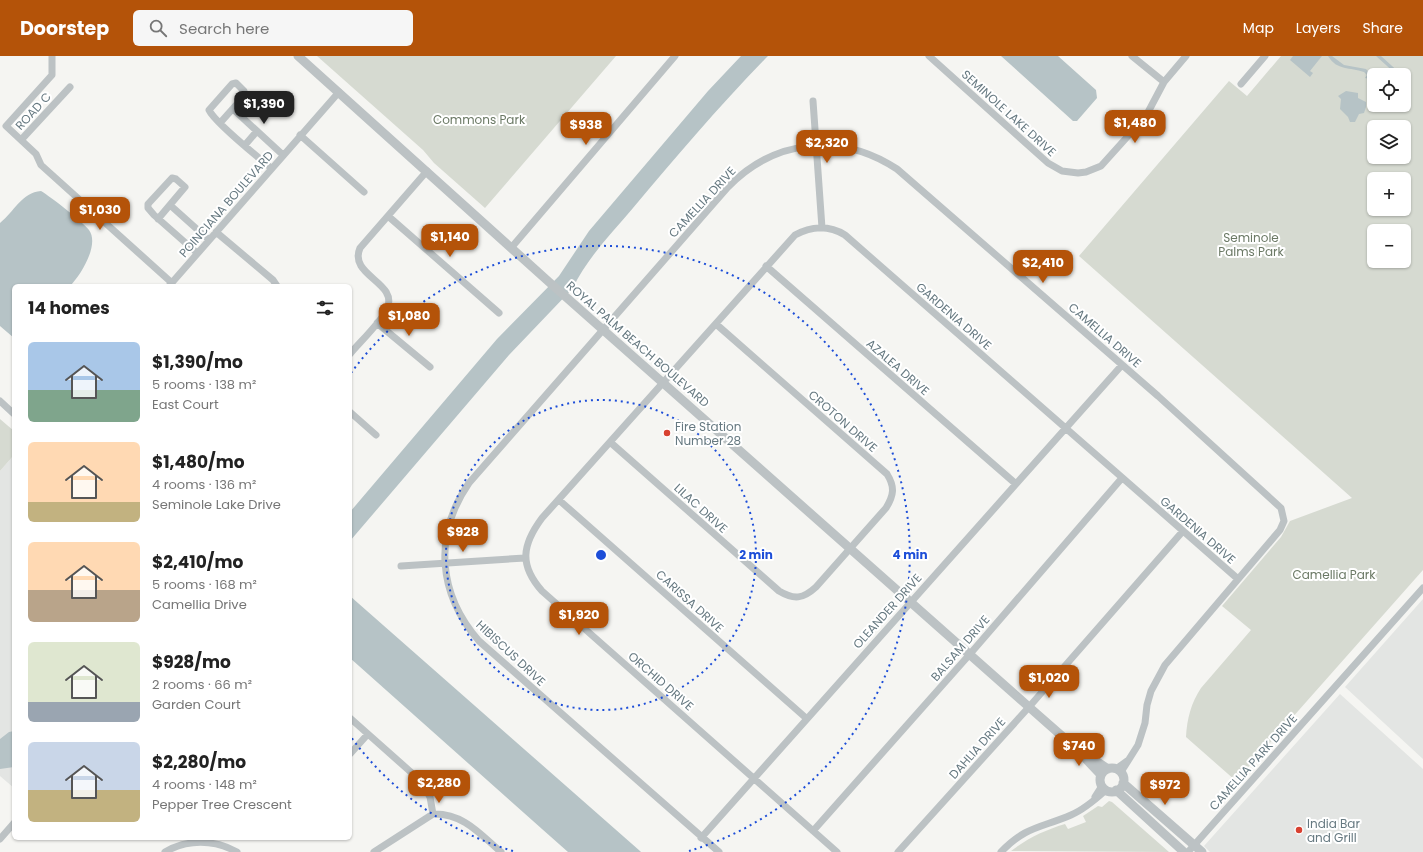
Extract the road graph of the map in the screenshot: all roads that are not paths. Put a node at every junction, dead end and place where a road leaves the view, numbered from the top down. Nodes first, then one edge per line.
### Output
1 (52, 56) edge
2 (298, 56) edge
3 (675, 56) edge
4 (929, 56) edge
5 (1132, 56) edge
6 (1186, 56) edge
7 (1265, 56) edge
8 (1164, 82) junction
9 (1240, 84) dead end
10 (70, 88) dead end
11 (339, 92) junction
12 (812, 101) dead end
13 (233, 109) junction
14 (220, 123) junction
15 (257, 131) junction
16 (300, 135) junction
17 (21, 140) junction
18 (245, 145) junction
19 (816, 145) junction
20 (283, 155) junction
21 (271, 168) junction
22 (427, 171) junction
23 (364, 192) dead end
24 (170, 205) junction
25 (388, 216) junction
26 (158, 219) junction
27 (822, 228) junction
28 (216, 232) junction
29 (209, 240) junction
30 (511, 248) junction
31 (197, 253) junction
32 (766, 266) junction
33 (170, 284) edge
34 (276, 284) edge
35 (499, 313) dead end
36 (377, 323) junction
37 (716, 324) junction
38 (604, 330) junction
39 (352, 352) edge
40 (1122, 365) junction
41 (430, 367) dead end
42 (664, 383) junction
43 (0, 401) edge
44 (12, 412) edge
45 (352, 414) edge
46 (1066, 428) junction
47 (376, 435) dead end
48 (610, 442) junction
49 (1122, 478) junction
50 (1016, 484) junction
51 (559, 500) junction
52 (1183, 531) junction
53 (850, 548) junction
54 (525, 558) junction
55 (445, 564) junction
56 (401, 566) dead end
57 (1238, 579) junction
58 (1423, 588) edge
59 (910, 601) junction
60 (970, 654) junction
61 (1029, 707) junction
62 (806, 718) junction
63 (352, 720) edge
64 (366, 734) junction
65 (352, 752) edge
66 (1111, 771) junction
67 (754, 778) junction
68 (1123, 783) junction
69 (1104, 788) junction
70 (1116, 790) junction
71 (433, 814) junction
72 (12, 825) edge
73 (813, 831) junction
74 (701, 838) junction
75 (0, 839) edge
76 (192, 840) edge
77 (1191, 849) edge
78 (165, 852) edge
79 (237, 852) edge
80 (374, 852) edge
81 (501, 852) edge
82 (719, 852) edge
83 (837, 852) edge
84 (898, 852) edge
85 (1001, 852) edge
86 (1184, 852) edge
87 (1202, 852) edge

1 - 17 street, ROAD C
2 - 11 street, ROYAL PALM BEACH BOULEVARD
3 - 30 street
4 - 8 street, SEMINOLE LAKE DRIVE
5 - 8 street
6 - 8 street, SEMINOLE LAKE DRIVE
7 - 9 street
10 - 17 street, ROAD C
11 - 16 street, POINCIANA BOULEVARD
11 - 22 street, ROYAL PALM BEACH BOULEVARD
12 - 19 street
13 - 14 street
13 - 14 street
13 - 15 street
14 - 18 street
15 - 18 street
15 - 20 street
16 - 20 street, POINCIANA BOULEVARD
16 - 23 street
17 - 33 street
18 - 21 street
19 - 27 street
19 - 38 street, CAMELLIA DRIVE
19 - 40 street, CAMELLIA DRIVE
20 - 21 street, POINCIANA BOULEVARD
21 - 28 street, POINCIANA BOULEVARD
22 - 25 street
22 - 30 street, ROYAL PALM BEACH BOULEVARD
24 - 26 street
24 - 26 street
24 - 29 street
25 - 35 street
25 - 36 street
26 - 31 street
27 - 32 street, GARDENIA DRIVE
27 - 46 street, GARDENIA DRIVE
28 - 29 street, POINCIANA BOULEVARD
28 - 34 street
29 - 31 street, POINCIANA BOULEVARD
30 - 38 street, ROYAL PALM BEACH BOULEVARD
31 - 33 street, POINCIANA BOULEVARD
32 - 37 street, GARDENIA DRIVE
32 - 50 street, AZALEA DRIVE
36 - 39 street
36 - 41 street
37 - 42 street, GARDENIA DRIVE
37 - 53 street, CROTON DRIVE
38 - 42 street, ROYAL PALM BEACH BOULEVARD
38 - 55 street, HIBISCUS DRIVE
40 - 46 street, OLEANDER DRIVE
40 - 57 street, CAMELLIA DRIVE
42 - 48 street, ORCHID DRIVE
42 - 53 street, ROYAL PALM BEACH BOULEVARD
43 - 44 street
45 - 47 street
46 - 49 street, GARDENIA DRIVE
46 - 50 street, OLEANDER DRIVE
48 - 51 street, ORCHID DRIVE
48 - 53 street, LILAC DRIVE
49 - 52 street, GARDENIA DRIVE
49 - 60 street, BALSAM DRIVE
50 - 59 street, OLEANDER DRIVE
51 - 54 street, ORCHID DRIVE
51 - 62 street, CARISSA DRIVE
52 - 57 street, GARDENIA DRIVE
52 - 61 street, DAHLIA DRIVE
53 - 59 street, ROYAL PALM BEACH BOULEVARD
54 - 55 street
54 - 67 street, ORCHID DRIVE
55 - 56 street
55 - 74 street, HIBISCUS DRIVE
57 - 66 street, CAMELLIA DRIVE
58 - 77 street, CAMELLIA PARK DRIVE
59 - 60 street, ROYAL PALM BEACH BOULEVARD
59 - 62 street, OLEANDER DRIVE
60 - 61 street, ROYAL PALM BEACH BOULEVARD
60 - 73 street, BALSAM DRIVE
61 - 66 street, ROYAL PALM BEACH BOULEVARD
61 - 84 street, DAHLIA DRIVE
62 - 67 street, OLEANDER DRIVE
63 - 64 street
64 - 65 street
64 - 71 street
66 - 68 street
66 - 69 street
67 - 73 street, ORCHID DRIVE
67 - 74 street, OLEANDER DRIVE
68 - 70 street
68 - 77 street
69 - 70 street
69 - 85 street
70 - 86 street
71 - 80 street
71 - 81 street
72 - 75 street
73 - 83 street, ORCHID DRIVE
74 - 82 street, HIBISCUS DRIVE
76 - 78 street
76 - 79 street
77 - 87 street

